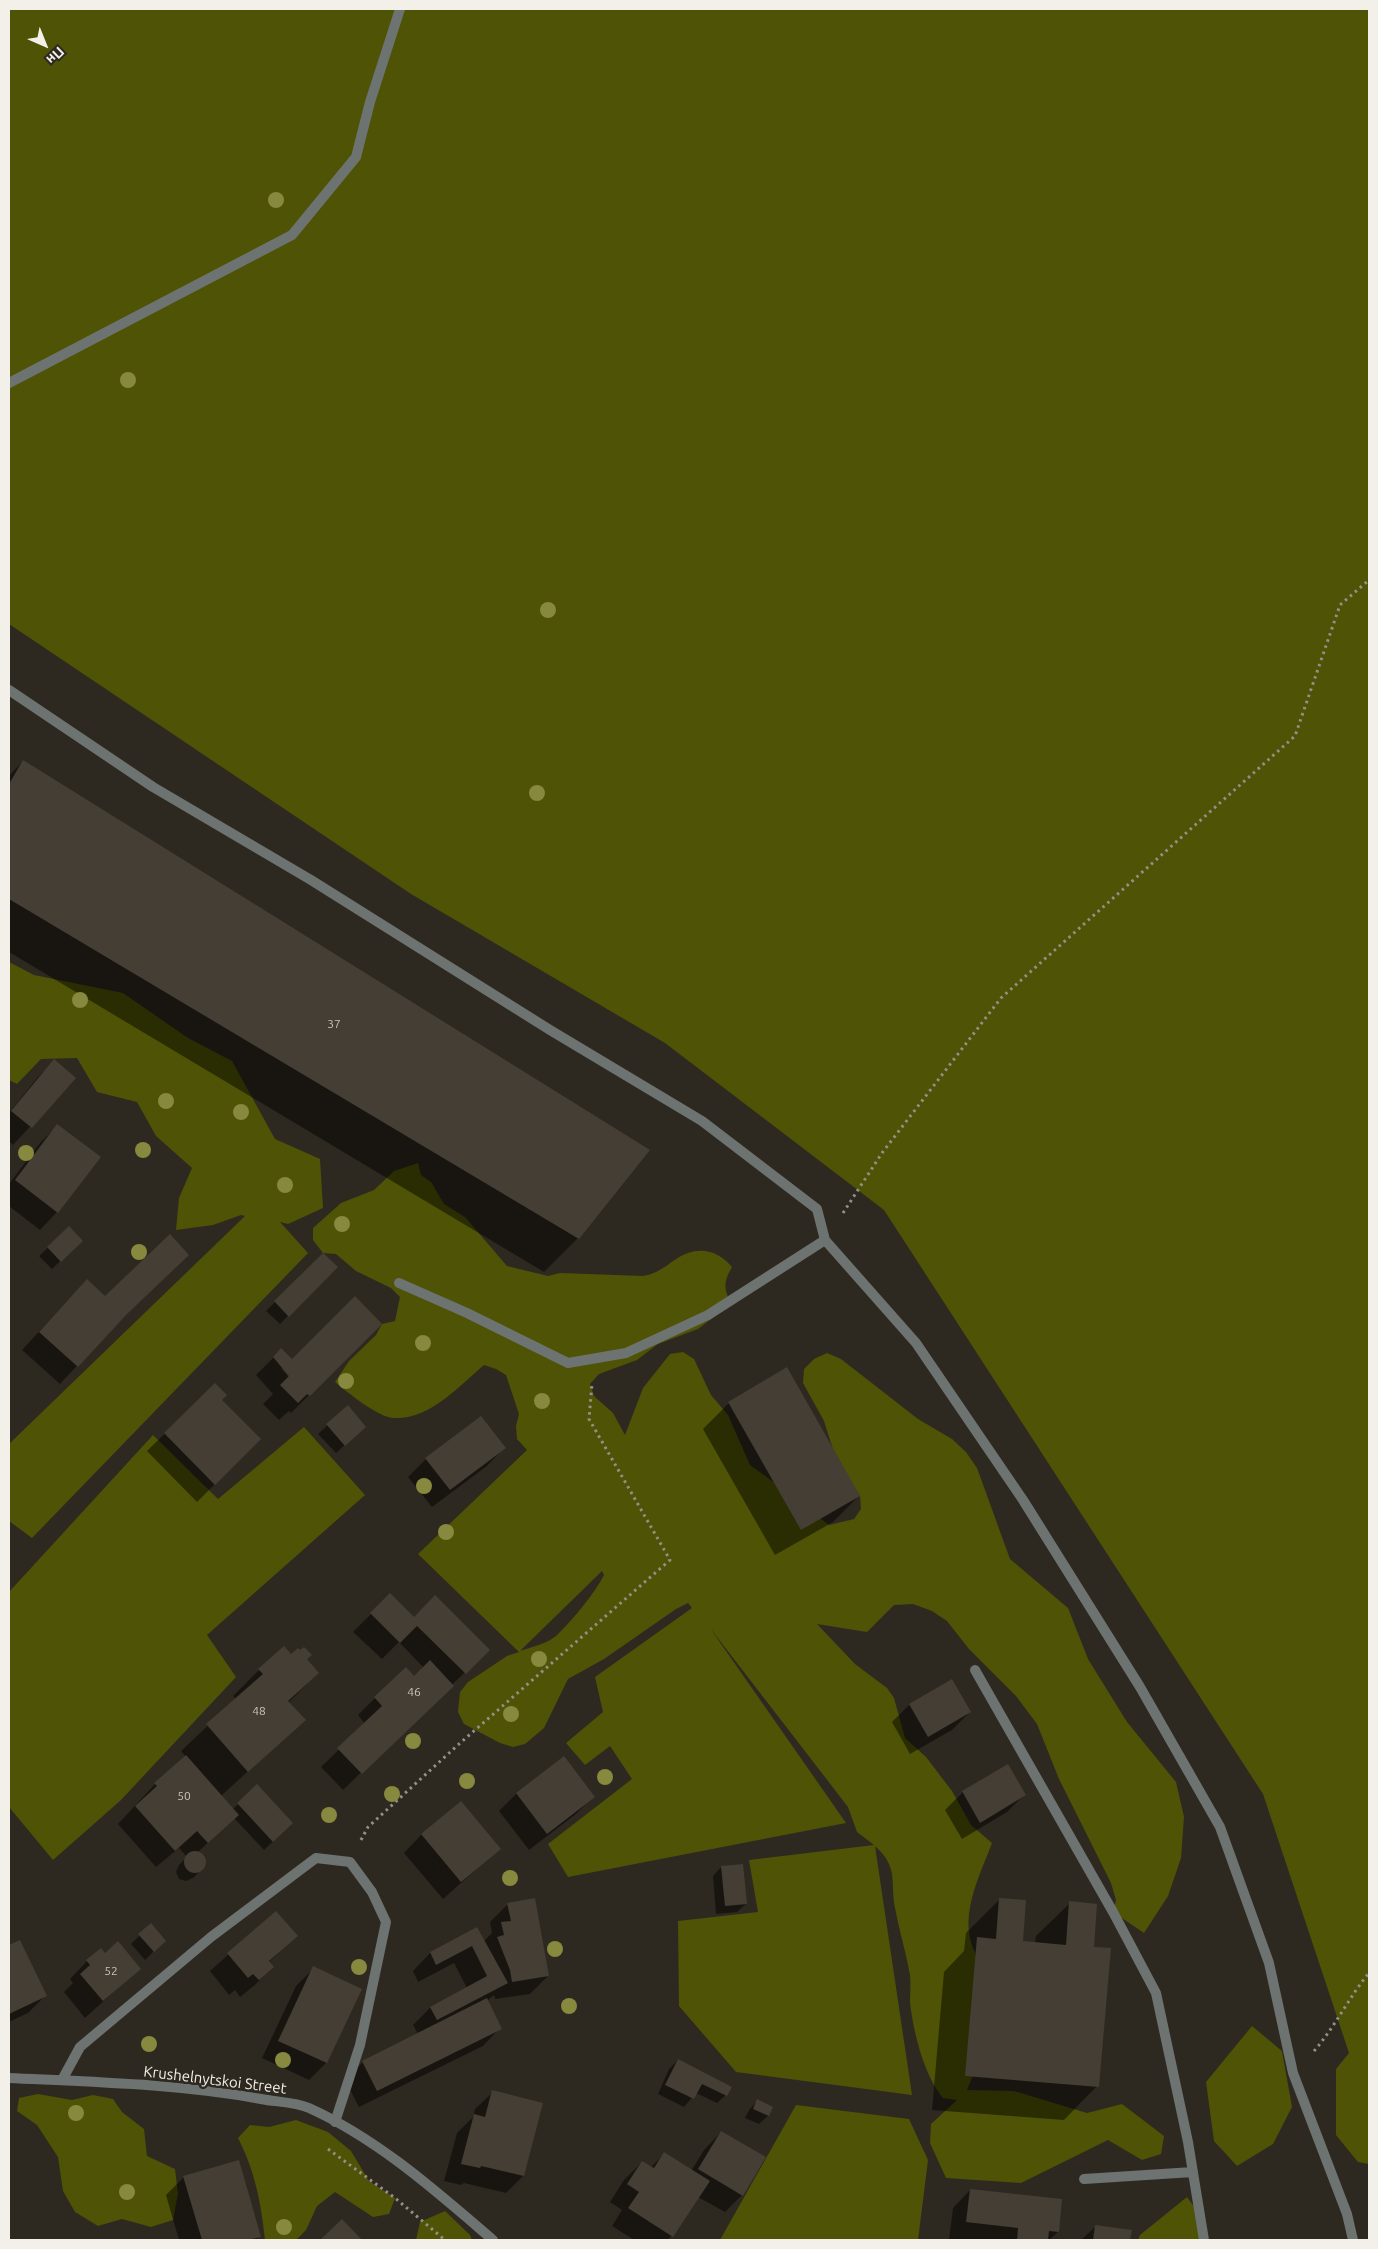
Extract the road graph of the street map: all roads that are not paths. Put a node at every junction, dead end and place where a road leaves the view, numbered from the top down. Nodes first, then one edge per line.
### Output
1 (400, 9) edge
2 (9, 383) edge
3 (9, 690) edge
4 (825, 1240) junction
5 (399, 1283) dead end
6 (975, 1670) dead end
7 (9, 2078) edge
8 (62, 2080) junction
9 (335, 2122) junction
10 (1193, 2172) junction
11 (1084, 2179) dead end
12 (493, 2240) edge
13 (1204, 2240) edge
14 (1353, 2240) edge

1 - 2 street
3 - 4 street
4 - 5 street
4 - 14 street
6 - 10 street
7 - 8 street, Krushelnytskoi Street
8 - 9 street, Krushelnytskoi Street
8 - 9 street
9 - 12 street, Krushelnytskoi Street
10 - 11 street
10 - 13 street

